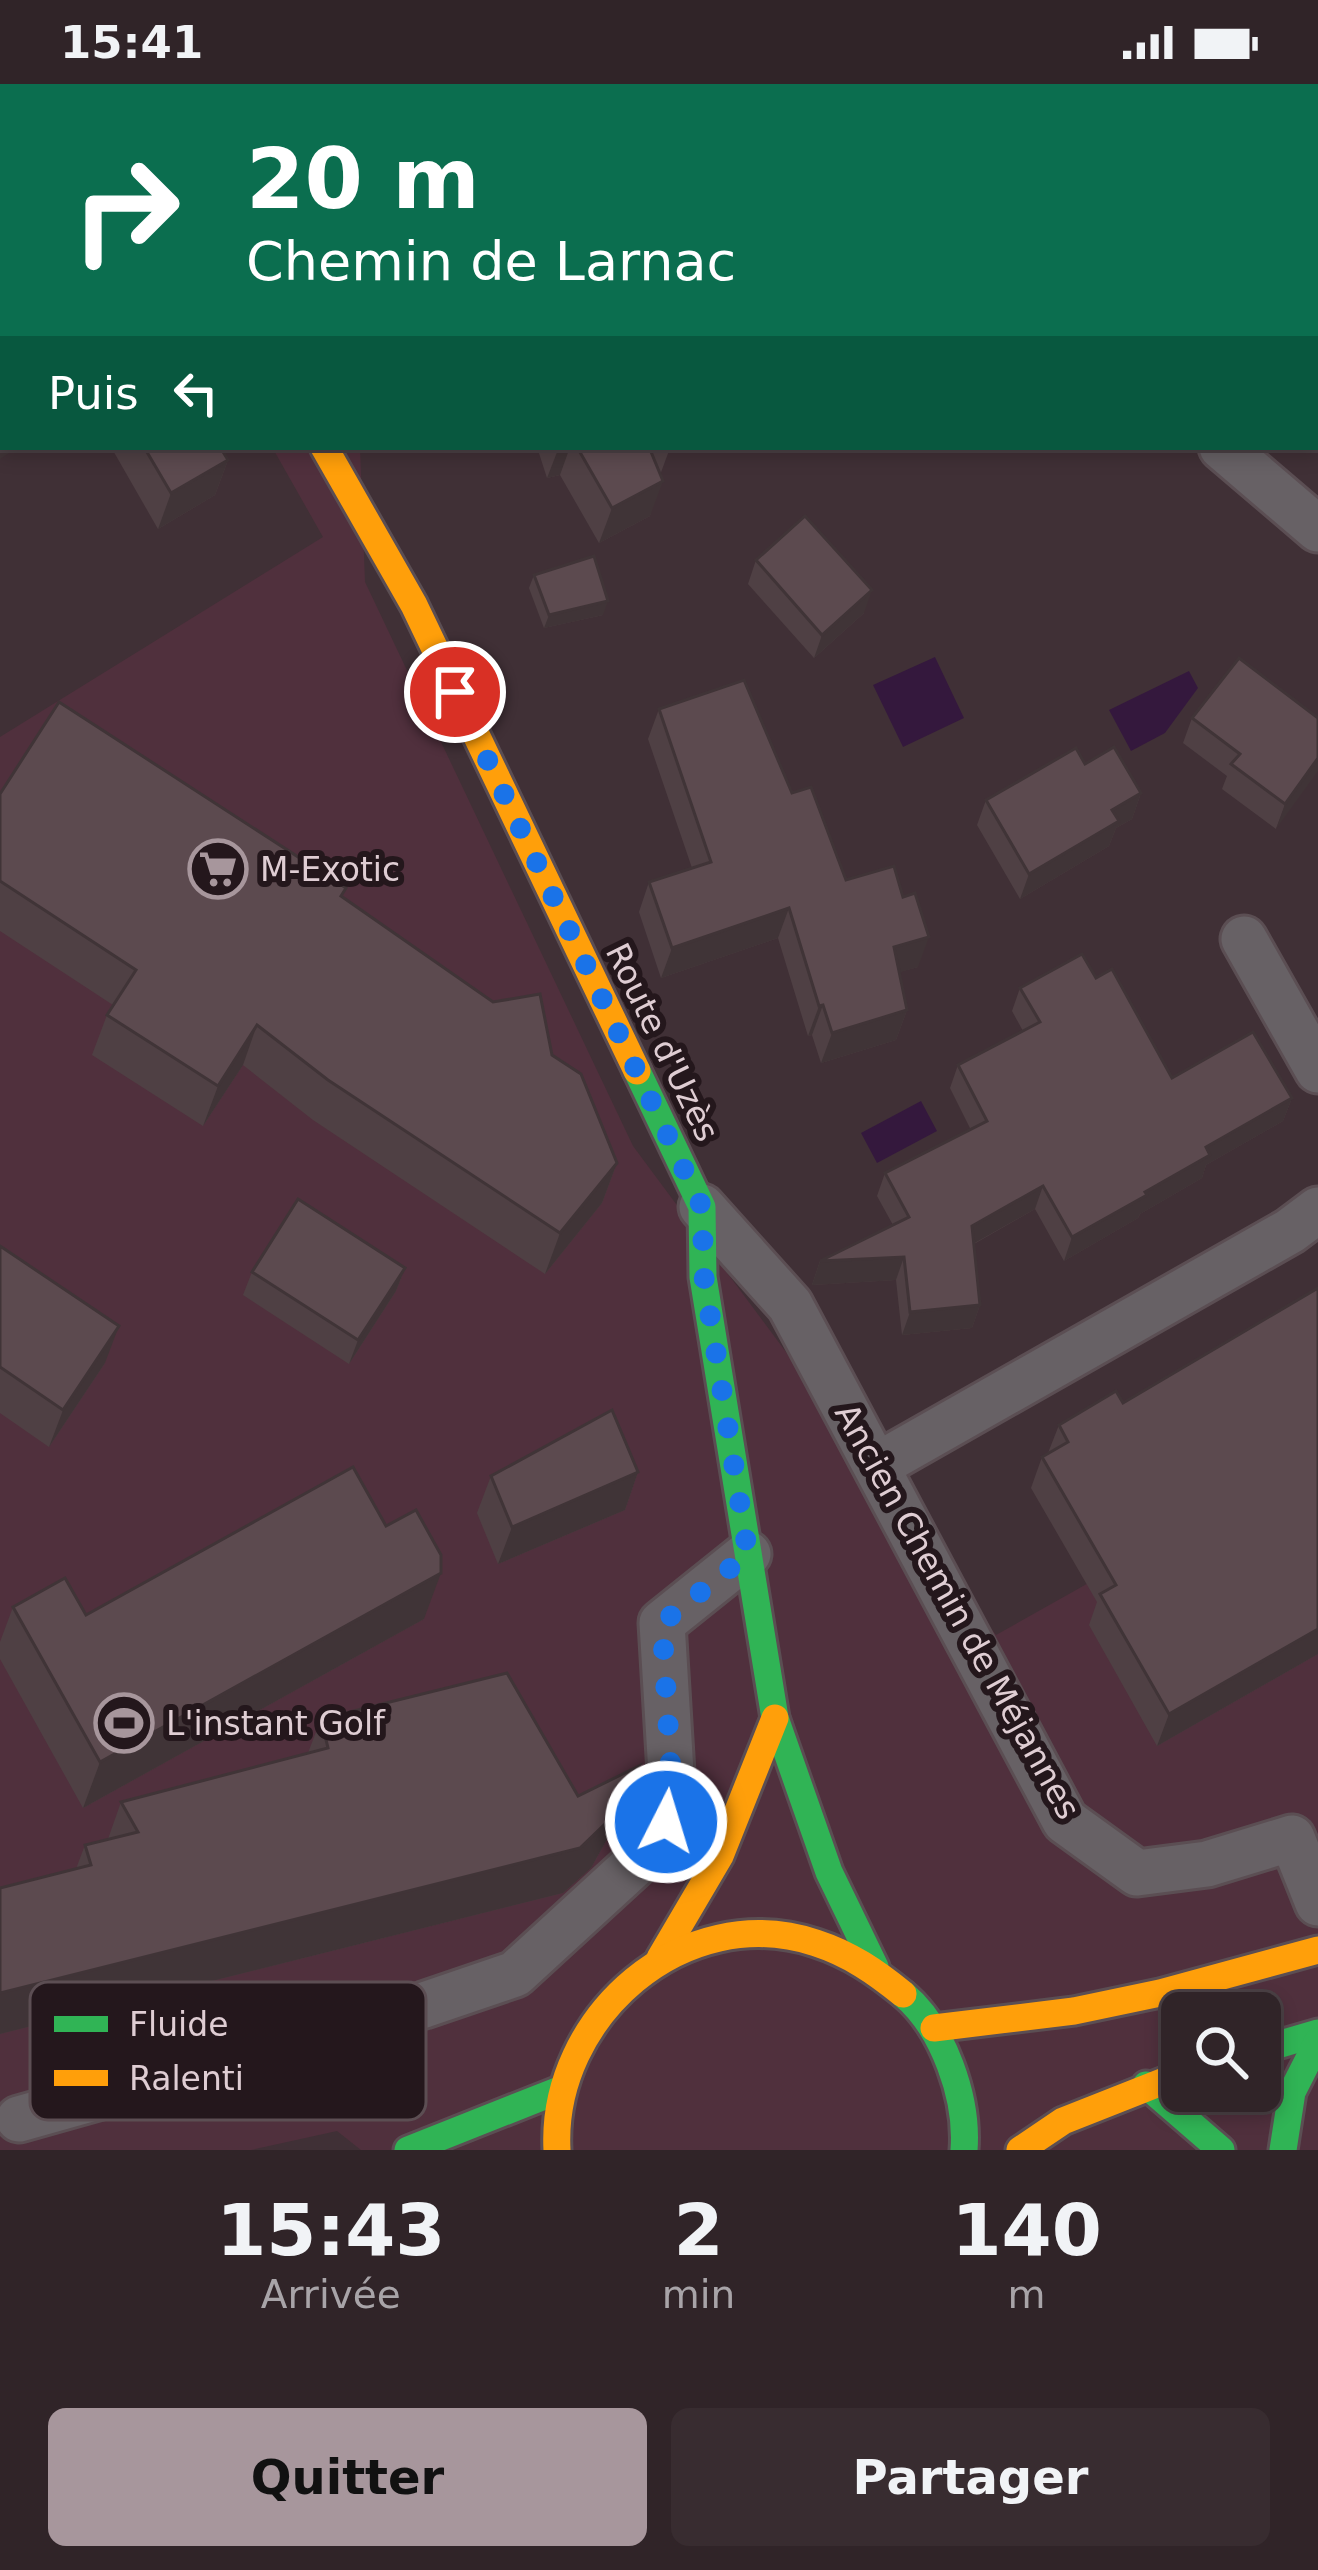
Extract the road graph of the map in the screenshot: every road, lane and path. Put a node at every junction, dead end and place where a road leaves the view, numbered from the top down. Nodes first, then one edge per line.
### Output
1 (326, 450) edge
2 (1226, 450) edge
3 (1318, 529) edge
4 (1244, 939) dead end
5 (1318, 1070) edge
6 (702, 1207) junction
7 (1318, 1210) edge
8 (878, 1466) junction
9 (748, 1554) junction
10 (775, 1718) junction
11 (1305, 1833) edge
12 (1318, 1903) edge
13 (1318, 1950) edge
14 (660, 1958) junction
15 (875, 1967) junction
16 (426, 2004) edge
17 (934, 2028) junction
18 (1318, 2037) edge
19 (1281, 2045) edge
20 (1161, 2080) edge
21 (1146, 2085) junction
22 (562, 2089) junction
23 (51, 2120) edge
24 (15, 2131) edge
25 (409, 2150) edge
26 (557, 2150) edge
27 (964, 2150) edge
28 (1020, 2150) edge
29 (1221, 2150) edge
30 (1283, 2150) edge

1 - 6 main road, Route d'Uzès
2 - 3 street
4 - 5 street
6 - 8 street, Ancien Chemin de Méjannes
6 - 9 main road, Route d'Uzès
7 - 8 street
8 - 11 street, Ancien Chemin de Méjannes
9 - 10 main road, Route d'Uzès
9 - 16 street
10 - 14 main road
10 - 15 main road, Route d'Uzès
11 - 12 street, Ancien Chemin de Méjannes
13 - 17 main road
14 - 15 main road
14 - 22 main road
15 - 17 main road
17 - 27 main road
18 - 19 main road
18 - 30 main road
20 - 21 main road
21 - 28 main road
21 - 29 main road
22 - 25 main road
22 - 26 main road
23 - 24 street

